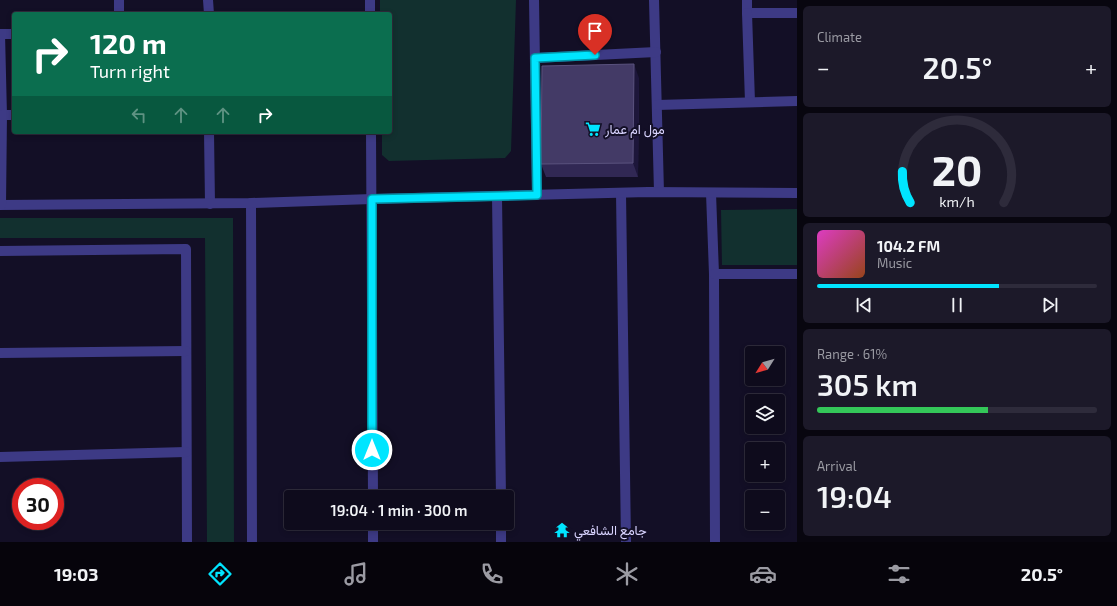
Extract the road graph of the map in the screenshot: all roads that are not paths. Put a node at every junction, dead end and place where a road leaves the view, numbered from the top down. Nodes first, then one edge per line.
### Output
1 (119, 0) edge
2 (208, 0) edge
3 (370, 0) edge
4 (534, 0) edge
5 (654, 0) edge
6 (747, 0) edge
7 (119, 12) edge
8 (209, 12) edge
9 (370, 12) edge
10 (747, 13) junction
11 (797, 13) edge
12 (0, 34) edge
13 (12, 34) edge
14 (656, 52) junction
15 (535, 58) junction
16 (797, 100) edge
17 (750, 102) junction
18 (657, 105) junction
19 (2, 115) junction
20 (12, 115) edge
21 (209, 134) edge
22 (371, 134) edge
23 (659, 192) junction
24 (621, 193) junction
25 (711, 193) junction
26 (797, 193) edge
27 (537, 195) junction
28 (497, 196) junction
29 (372, 199) junction
30 (210, 204) junction
31 (251, 204) junction
32 (0, 205) edge
33 (0, 251) edge
34 (714, 274) junction
35 (797, 274) edge
36 (186, 351) junction
37 (0, 353) edge
38 (186, 452) junction
39 (0, 457) edge
40 (373, 490) edge
41 (501, 490) edge
42 (373, 530) edge
43 (501, 530) edge
44 (187, 542) edge
45 (252, 542) edge
46 (373, 542) edge
47 (501, 542) edge
48 (626, 542) edge
49 (715, 542) edge

1 - 7 street
2 - 8 street
3 - 9 street
4 - 15 street
5 - 14 street
6 - 10 street
10 - 11 street
10 - 17 street
12 - 13 street
12 - 19 street
14 - 15 street
14 - 18 street
15 - 27 street
16 - 17 street
17 - 18 street
18 - 23 street
19 - 20 street
19 - 32 street
21 - 30 street
22 - 29 street
23 - 24 street
23 - 25 street
24 - 27 street
24 - 48 street
25 - 26 street
25 - 34 street
27 - 28 street
28 - 29 street
28 - 41 street
29 - 31 street
29 - 40 street
30 - 31 street
30 - 32 street
31 - 45 street
33 - 36 street
34 - 35 street
34 - 49 street
36 - 37 street
36 - 38 street
38 - 39 street
38 - 44 street
42 - 46 street
43 - 47 street

